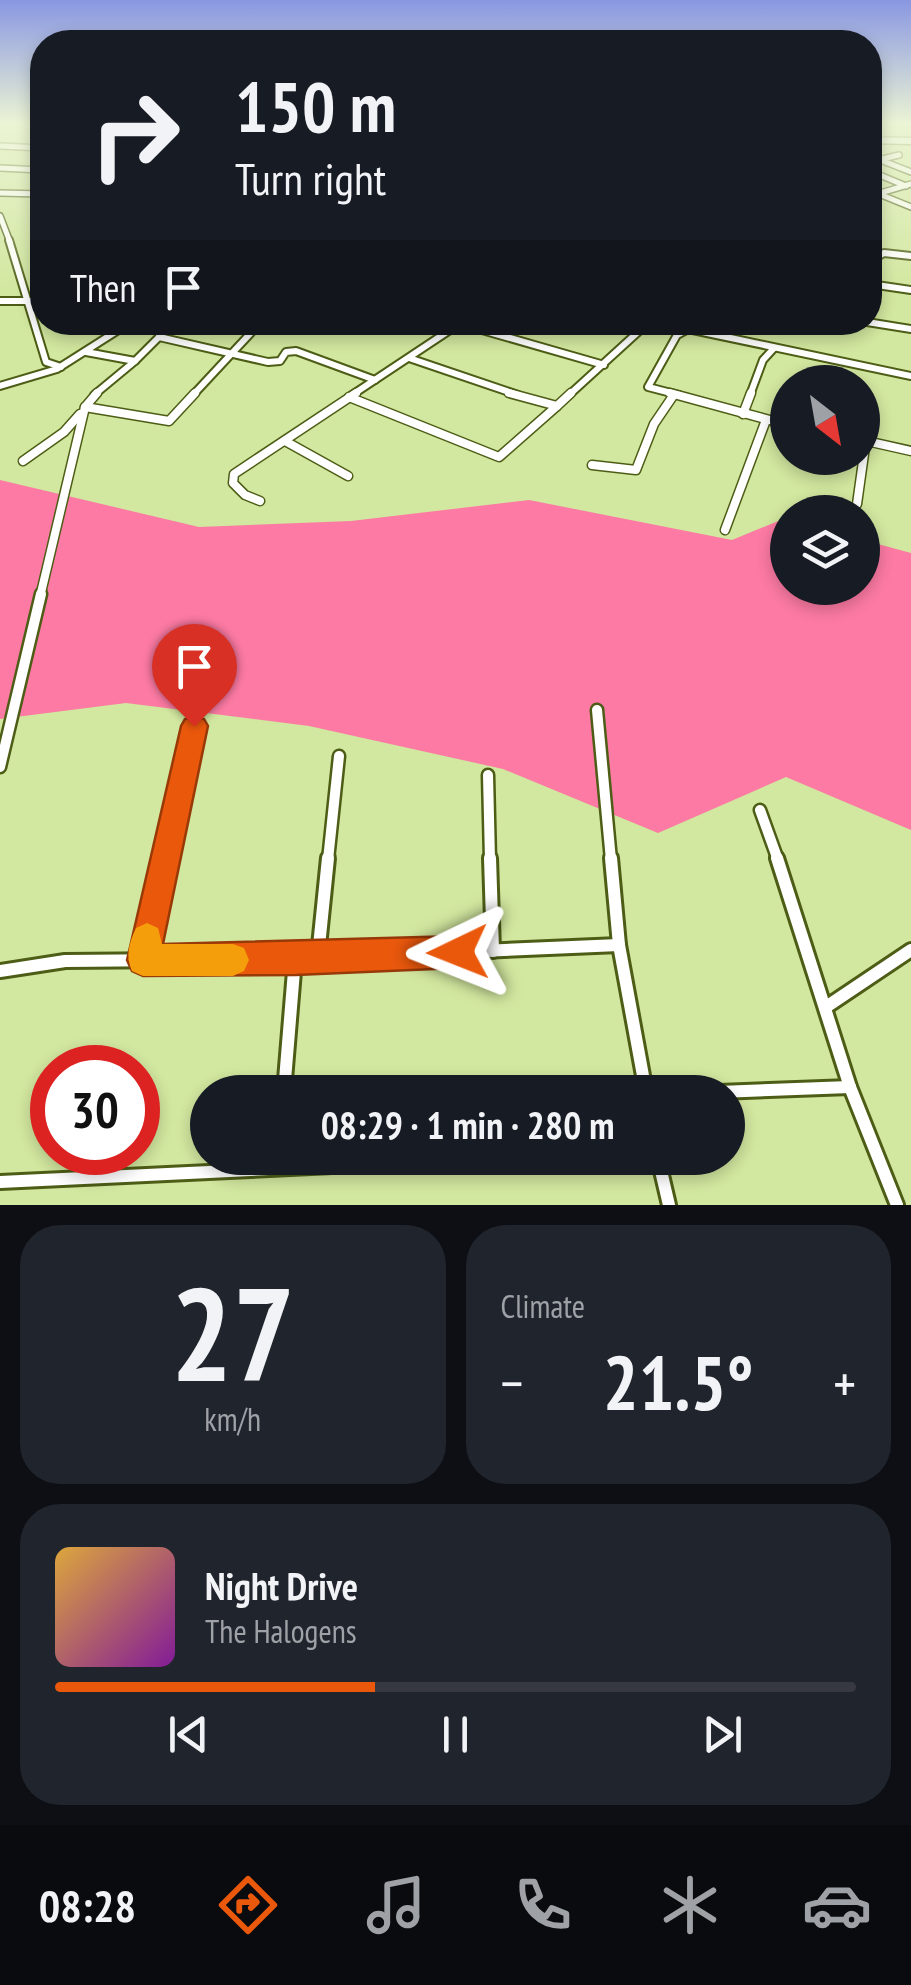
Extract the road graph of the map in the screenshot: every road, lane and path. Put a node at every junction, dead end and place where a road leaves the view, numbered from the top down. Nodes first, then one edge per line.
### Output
1 (908, 185) edge
2 (882, 192) edge
3 (0, 193) edge
4 (28, 194) edge
5 (882, 198) edge
6 (911, 206) edge
7 (0, 212) edge
8 (882, 255) edge
9 (911, 256) edge
10 (882, 286) edge
11 (911, 290) edge
12 (27, 300) junction
13 (30, 300) edge
14 (0, 301) edge
15 (30, 310) edge
16 (882, 324) edge
17 (911, 329) edge
18 (38, 335) edge
19 (112, 335) edge
20 (249, 335) edge
21 (444, 335) edge
22 (502, 335) edge
23 (636, 335) edge
24 (679, 335) edge
25 (708, 335) edge
26 (159, 337) joint
27 (774, 348) junction
28 (86, 352) junction
29 (232, 354) junction
30 (410, 358) junction
31 (135, 361) junction
32 (604, 365) junction
33 (61, 367) junction
34 (911, 376) edge
35 (375, 380) junction
36 (0, 386) edge
37 (673, 396) junction
38 (349, 397) junction
39 (557, 406) junction
40 (85, 408) junction
41 (744, 414) junction
42 (766, 420) junction
43 (770, 421) edge
44 (285, 441) junction
45 (880, 444) edge
46 (911, 451) edge
47 (23, 461) dead end
48 (592, 465) dead end
49 (348, 476) dead end
50 (260, 501) dead end
51 (725, 530) dead end
52 (597, 710) dead end
53 (194, 726) dead end
54 (339, 756) dead end
55 (0, 767) edge
56 (488, 774) dead end
57 (760, 810) dead end
58 (619, 946) junction
59 (911, 950) edge
60 (493, 951) junction
61 (318, 956) junction
62 (296, 959) junction
63 (143, 960) junction
64 (0, 970) edge
65 (826, 1008) junction
66 (286, 1075) edge
67 (643, 1075) edge
68 (850, 1087) junction
69 (745, 1091) edge
70 (190, 1169) edge
71 (662, 1175) edge
72 (0, 1182) edge
73 (669, 1205) edge
74 (897, 1205) edge

1 - 2 street
3 - 4 street
5 - 6 street
7 - 12 street
8 - 9 street
10 - 11 street
12 - 13 street
12 - 14 street
12 - 15 street
16 - 17 street
18 - 33 street
19 - 28 street
20 - 29 street
21 - 30 street
22 - 32 street
23 - 32 street
24 - 37 street
25 - 27 street
26 - 29 street
26 - 31 street
27 - 34 street
27 - 41 street
28 - 31 street
28 - 33 street
29 - 35 street
29 - 40 street
30 - 35 street
30 - 39 street
31 - 40 street
32 - 39 street
33 - 36 street
35 - 38 street
37 - 41 street
37 - 48 street
38 - 39 street
38 - 44 street
40 - 47 street
40 - 55 street
41 - 42 street
42 - 43 street
42 - 51 street
44 - 49 street
44 - 50 street
45 - 46 street
52 - 58 street
53 - 63 street
54 - 61 street
56 - 60 street
57 - 65 street
58 - 60 street
58 - 67 street
59 - 65 street
60 - 61 street
61 - 62 street
62 - 63 street
62 - 66 street
63 - 64 street
65 - 68 street
68 - 69 street
68 - 74 street
70 - 72 street
71 - 73 street

